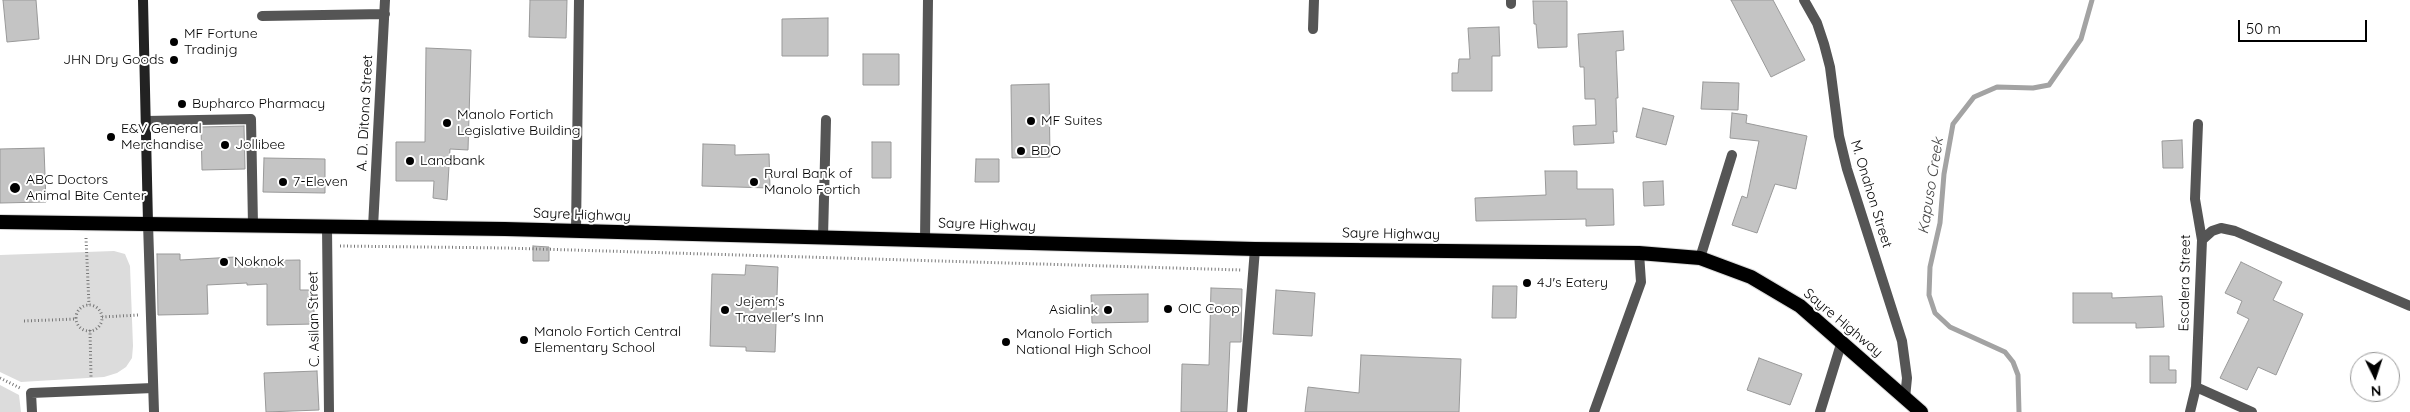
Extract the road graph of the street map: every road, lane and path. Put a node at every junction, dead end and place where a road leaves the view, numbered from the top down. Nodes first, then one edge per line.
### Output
1 (143, 0) edge
2 (385, 0) edge
3 (579, 0) edge
4 (928, 0) edge
5 (1314, 0) edge
6 (1804, 0) edge
7 (384, 14) junction
8 (262, 16) dead end
9 (1313, 29) dead end
10 (826, 120) dead end
11 (146, 121) junction
12 (2198, 124) dead end
13 (1732, 155) dead end
14 (0, 222) edge
15 (86, 222) junction
16 (148, 223) junction
17 (252, 225) junction
18 (327, 227) junction
19 (373, 227) junction
20 (576, 231) junction
21 (823, 237) junction
22 (925, 240) junction
23 (2202, 240) junction
24 (327, 246) junction
25 (1255, 249) junction
26 (1639, 253) junction
27 (1700, 258) junction
28 (1254, 271) junction
29 (89, 305) junction
30 (2410, 306) edge
31 (151, 315) junction
32 (102, 317) junction
33 (76, 318) junction
34 (24, 321) dead end
35 (90, 330) junction
36 (1842, 341) junction
37 (0, 378) edge
38 (153, 388) junction
39 (2196, 388) junction
40 (92, 390) junction
41 (30, 393) junction
42 (1905, 398) junction
43 (32, 412) edge
44 (154, 412) edge
45 (329, 412) edge
46 (1242, 412) edge
47 (1594, 412) edge
48 (1820, 412) edge
49 (1921, 412) edge
50 (2190, 412) edge
51 (2252, 412) edge

1 - 11 main road
2 - 7 street, A. D. Ditona Street
3 - 20 street
4 - 22 street
5 - 9 street
6 - 42 street, M. Onahon Street
7 - 8 street
7 - 19 street, A. D. Ditona Street
10 - 21 street
11 - 16 main road
11 - 17 street
12 - 23 street, Escalera Street
13 - 27 street
14 - 15 highway, Sayre Highway
15 - 16 highway, Sayre Highway
15 - 29 path
16 - 17 highway, Sayre Highway
16 - 31 street
17 - 18 highway, Sayre Highway
18 - 19 highway, Sayre Highway
18 - 24 street, C. Asilan Street
19 - 20 highway, Sayre Highway
20 - 21 highway, Sayre Highway
21 - 22 highway, Sayre Highway
22 - 25 highway, Sayre Highway
23 - 30 street
23 - 39 street, Escalera Street
24 - 28 path
24 - 45 street, C. Asilan Street
25 - 26 highway, Sayre Highway
25 - 28 street
26 - 27 highway, Sayre Highway
26 - 47 street
27 - 36 highway, Sayre Highway
28 - 46 street
29 - 32 path
29 - 33 path
31 - 32 path
31 - 38 street
32 - 35 path
33 - 34 path
33 - 35 path
35 - 40 path
36 - 42 highway, Sayre Highway
36 - 48 street
37 - 41 path
38 - 40 street
38 - 44 street
39 - 50 street, Escalera Street
39 - 51 street
40 - 41 street
41 - 43 street
42 - 49 highway, Sayre Highway

